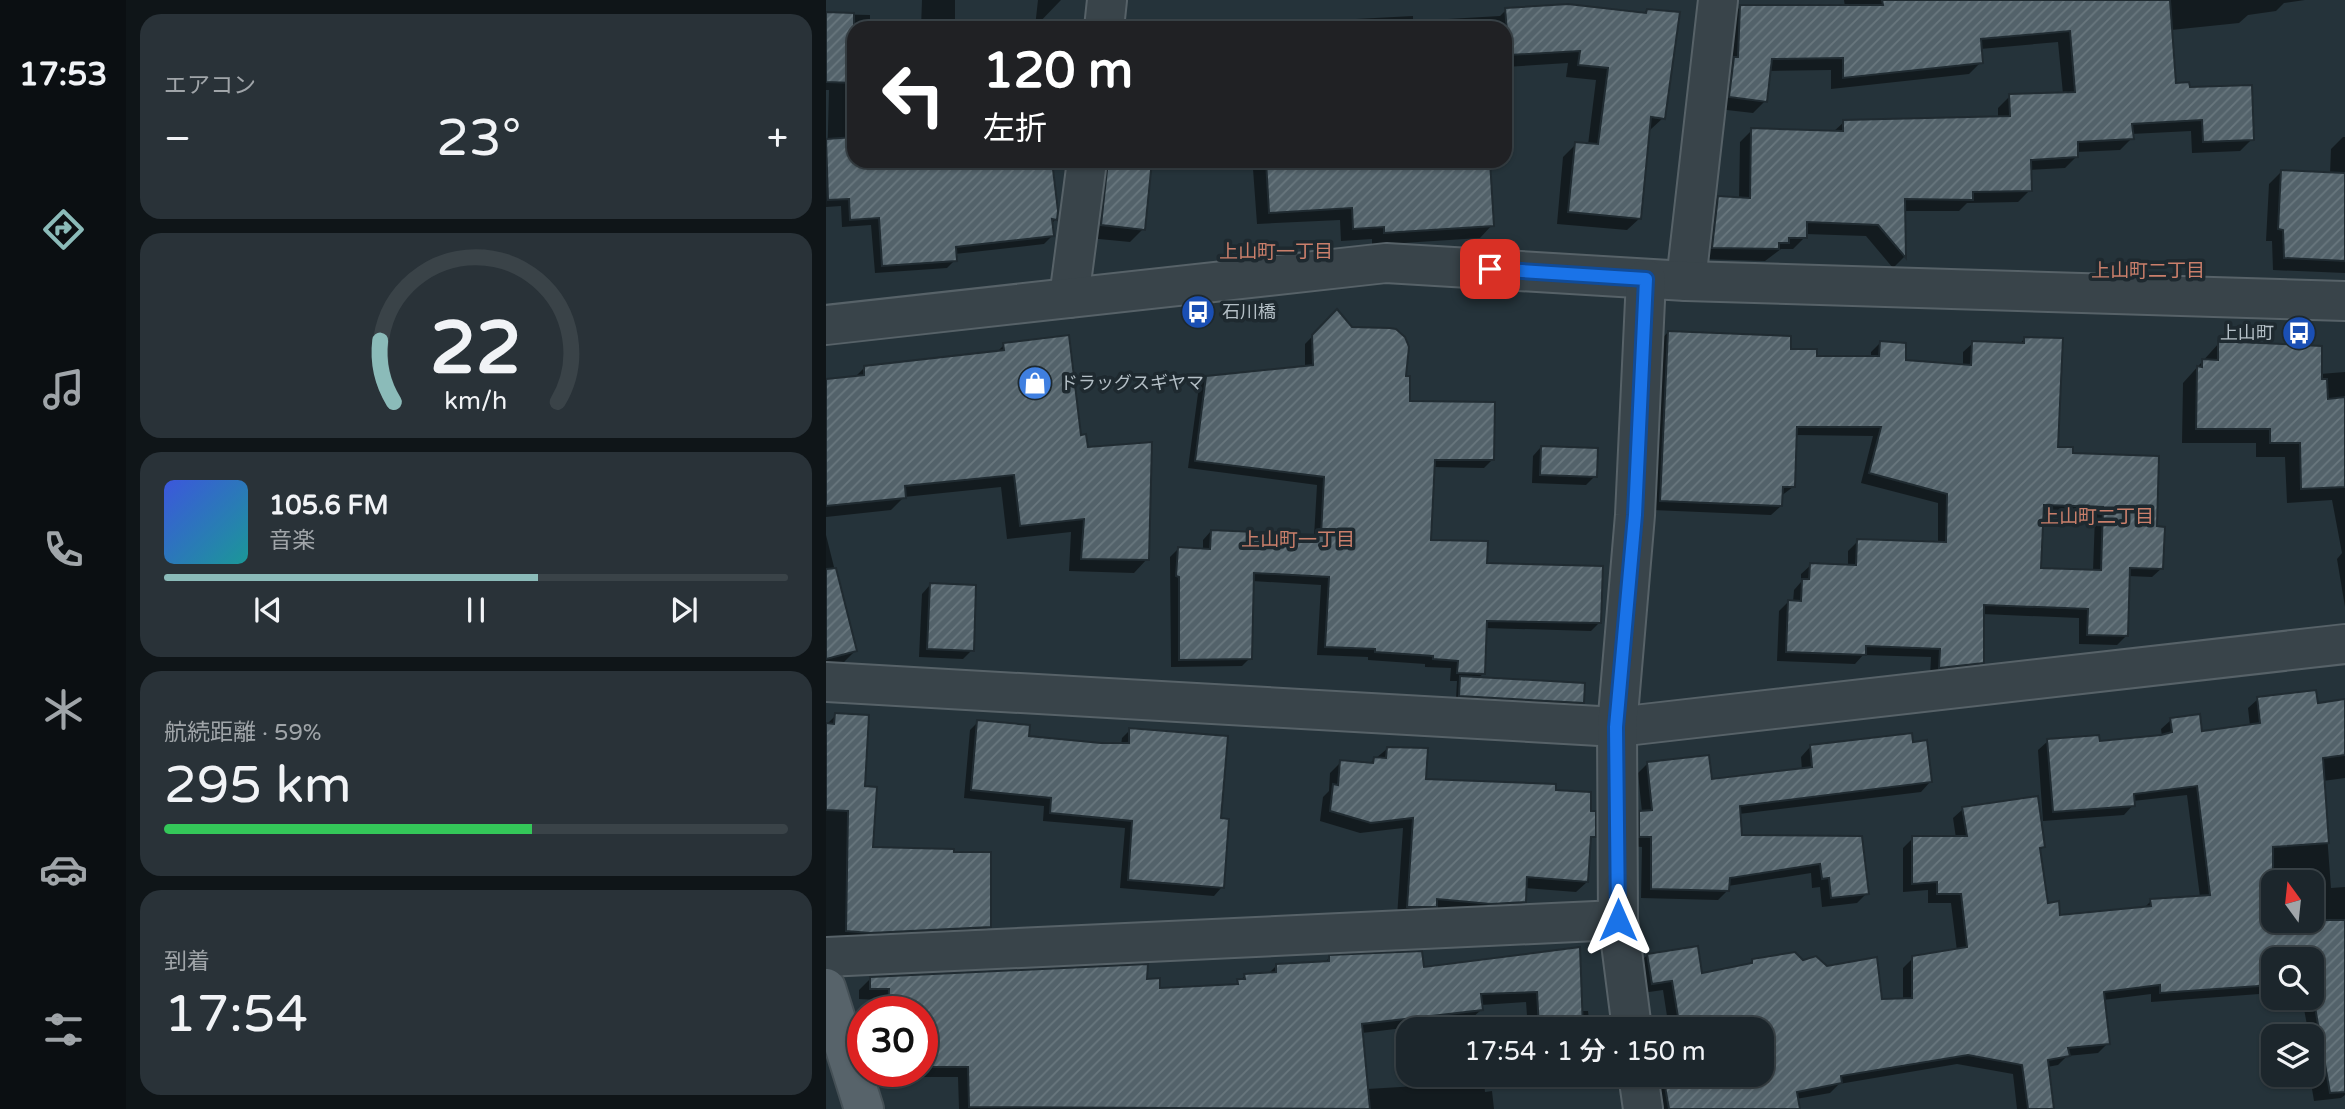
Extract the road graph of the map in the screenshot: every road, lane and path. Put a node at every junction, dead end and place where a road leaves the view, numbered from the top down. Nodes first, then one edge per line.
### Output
1 (1097, 0) edge
2 (1107, 0) edge
3 (1116, 0) edge
4 (1718, 0) edge
5 (1105, 21) edge
6 (1086, 168) edge
7 (1646, 279) junction
8 (1686, 281) junction
9 (1069, 298) junction
10 (2345, 301) edge
11 (826, 325) edge
12 (2345, 644) edge
13 (826, 682) edge
14 (1616, 727) junction
15 (1618, 920) junction
16 (826, 957) edge
17 (826, 988) edge
18 (1630, 1017) edge
19 (1640, 1087) edge
20 (864, 1109) edge
21 (1643, 1109) edge

1 - 2 street
2 - 3 street
2 - 5 street
4 - 8 street
6 - 9 street
7 - 8 street
7 - 9 street
7 - 14 street
8 - 10 street
9 - 11 street
12 - 14 street
13 - 14 street
14 - 15 street
15 - 16 street
15 - 18 street
17 - 20 main road
19 - 21 street

